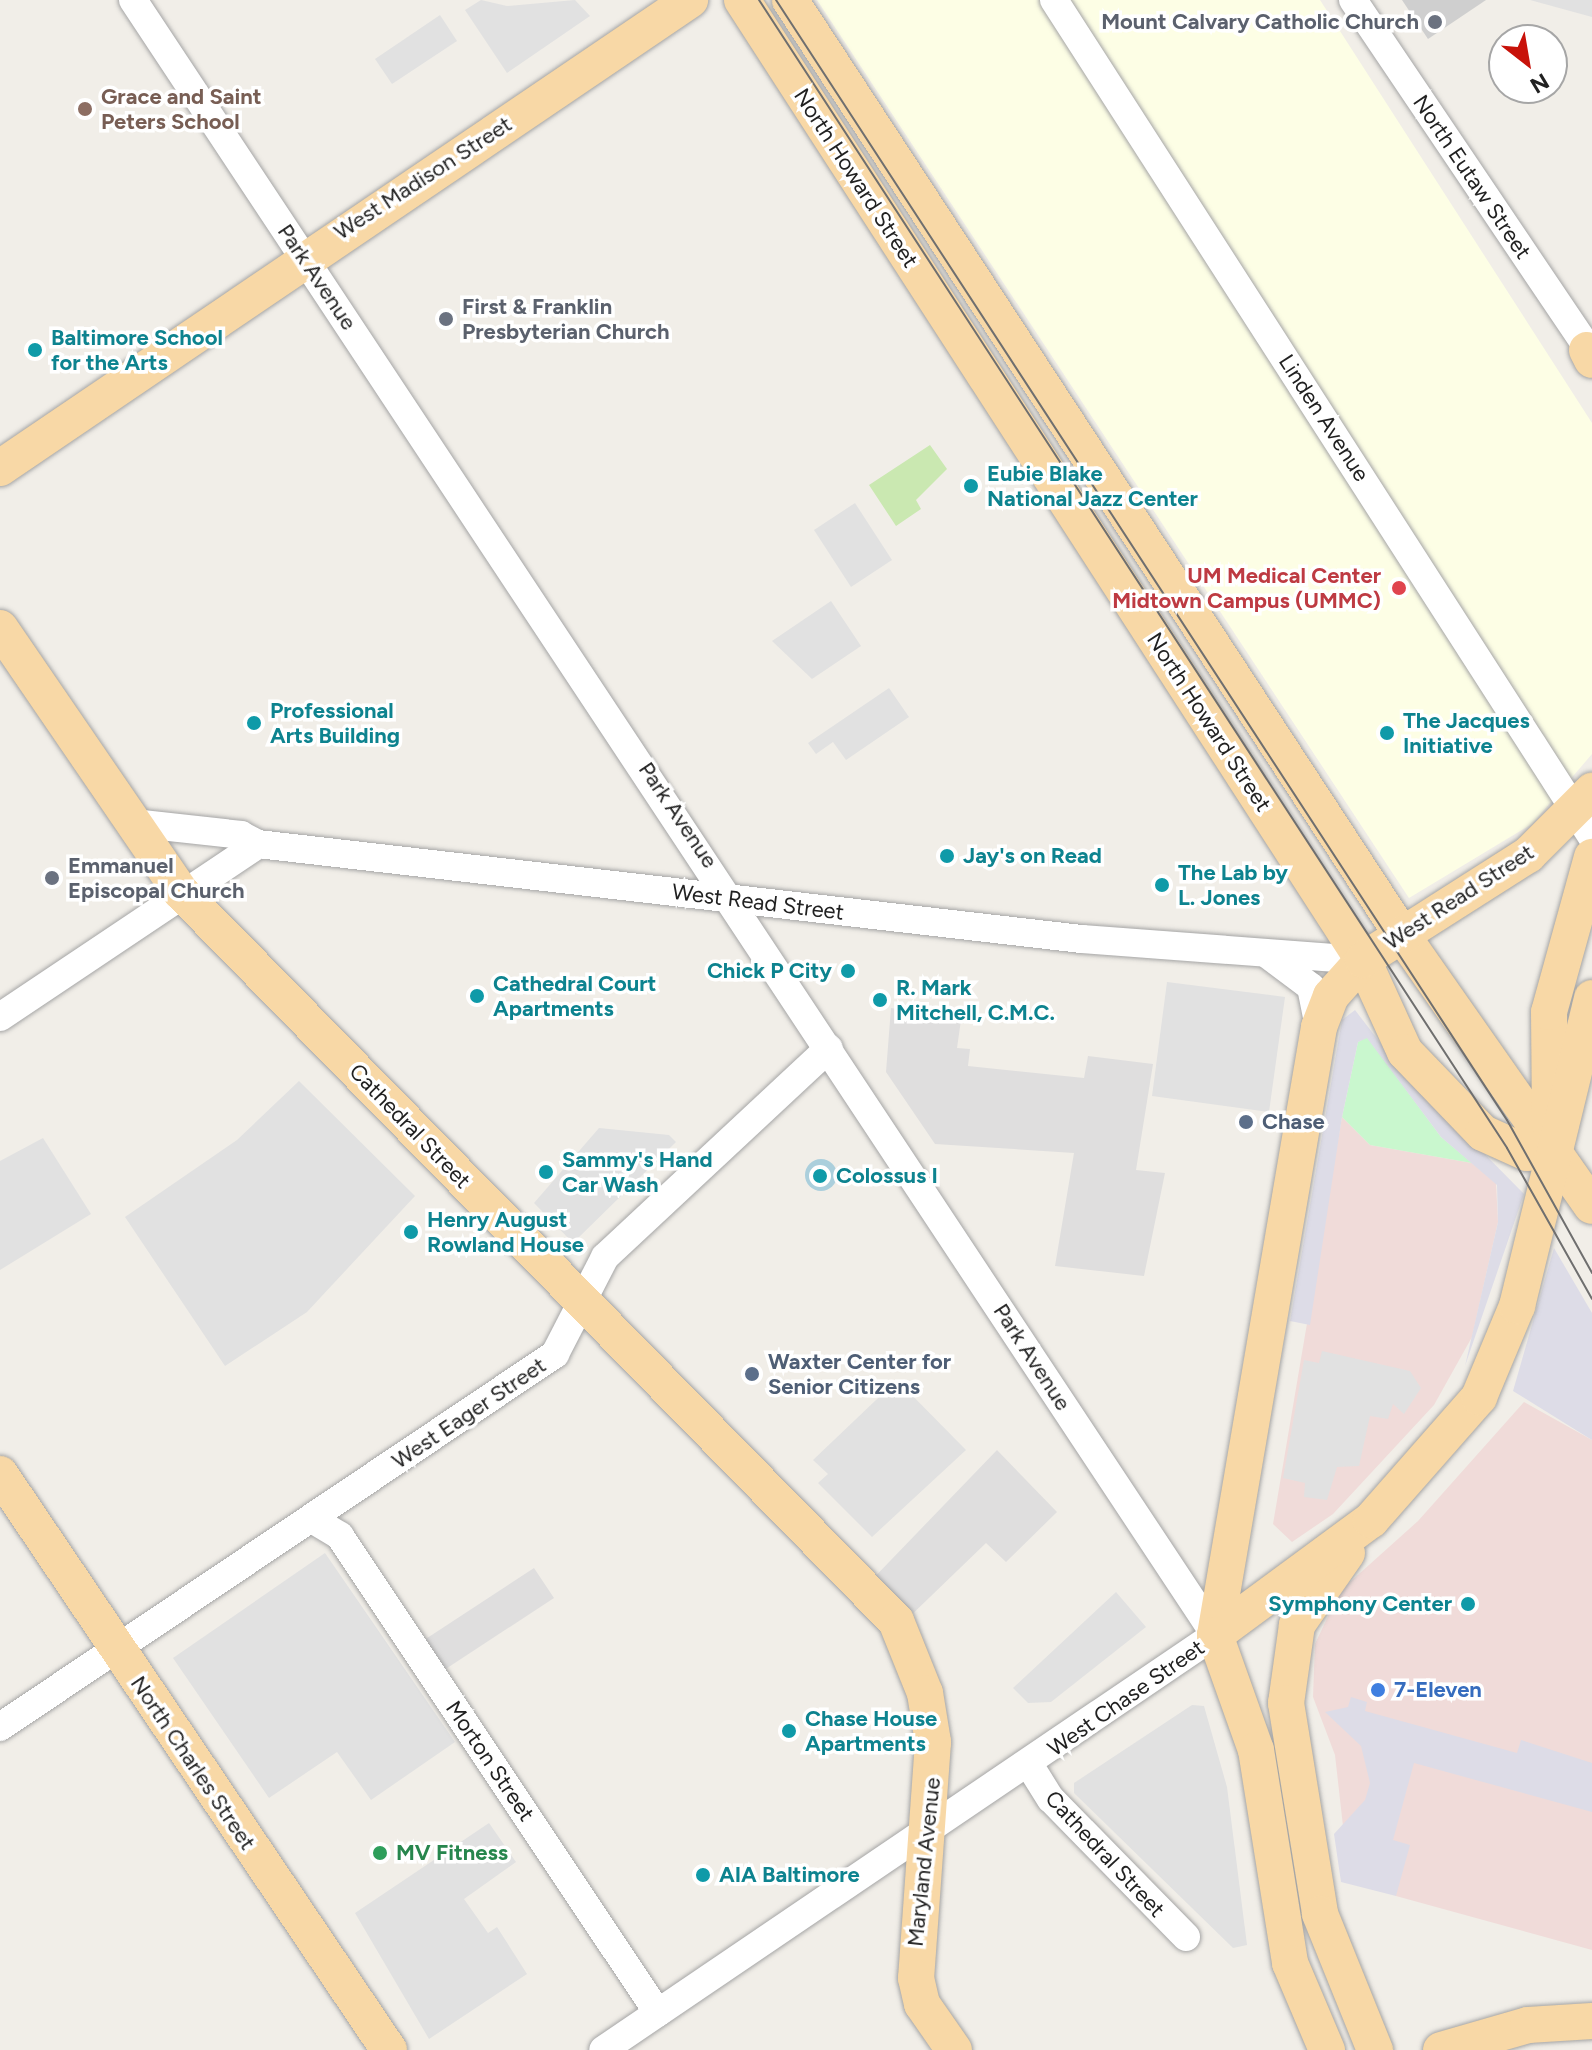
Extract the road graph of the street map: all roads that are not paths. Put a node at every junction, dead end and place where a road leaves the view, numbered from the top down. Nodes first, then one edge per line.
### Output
1 (133, 0) edge
2 (690, 0) edge
3 (742, 0) edge
4 (790, 0) edge
5 (1054, 0) edge
6 (1353, 0) edge
7 (303, 257) junction
8 (1590, 354) edge
9 (0, 468) edge
10 (0, 628) edge
11 (1586, 812) edge
12 (133, 823) junction
13 (258, 844) junction
14 (1592, 857) edge
15 (181, 892) junction
16 (735, 900) junction
17 (1404, 938) junction
18 (1259, 950) junction
19 (1363, 960) junction
20 (1592, 998) edge
21 (0, 1017) edge
22 (1319, 1027) junction
23 (829, 1048) junction
24 (1552, 1150) junction
25 (1592, 1206) edge
26 (583, 1301) junction
27 (0, 1474) edge
28 (312, 1519) junction
29 (1371, 1520) junction
30 (896, 1621) joint
31 (1215, 1635) junction
32 (116, 1650) junction
33 (0, 1727) edge
34 (1030, 1766) junction
35 (928, 1833) junction
36 (1186, 1937) dead end
37 (658, 2013) junction
38 (1592, 2021) edge
39 (389, 2050) edge
40 (603, 2050) edge
41 (954, 2050) edge
42 (1327, 2050) edge
43 (1375, 2050) edge
44 (1441, 2050) edge

1 - 7 street, Park Avenue
2 - 7 main road, West Madison Street
3 - 19 main road, North Howard Street
4 - 17 main road, North Howard Street
5 - 11 street, Linden Avenue
6 - 8 street, North Eutaw Street
7 - 9 main road, West Madison Street
7 - 16 street, Park Avenue
10 - 12 main road, Cathedral Street
11 - 17 main road, West Read Street
12 - 13 street, West Read Street
12 - 15 main road, Cathedral Street
13 - 15 street
13 - 16 street, West Read Street
14 - 24 main road
15 - 21 street
15 - 26 main road, Cathedral Street
16 - 18 street, West Read Street
16 - 23 street, Park Avenue
17 - 19 main road, West Read Street
17 - 24 main road, North Howard Street
18 - 19 street, West Read Street
18 - 22 street, West Chase Street
19 - 22 main road, West Chase Street
19 - 24 main road, North Howard Street
20 - 24 main road
22 - 31 main road, West Chase Street
23 - 26 street, West Eager Street
23 - 31 street, Park Avenue
24 - 25 main road, North Howard Street
24 - 29 main road
26 - 28 street, West Eager Street
26 - 30 main road, Cathedral Street
27 - 32 main road, North Charles Street
28 - 32 street, West Eager Street
28 - 37 street, Morton Street
29 - 31 main road
29 - 43 main road
30 - 35 main road, Maryland Avenue
31 - 34 street, West Chase Street
31 - 42 main road
32 - 33 street, West Eager Street
32 - 39 main road, North Charles Street
34 - 35 street, West Chase Street
34 - 36 street, Cathedral Street
35 - 37 street, West Chase Street
35 - 41 main road, Maryland Avenue
37 - 40 street, West Chase Street
38 - 44 main road

